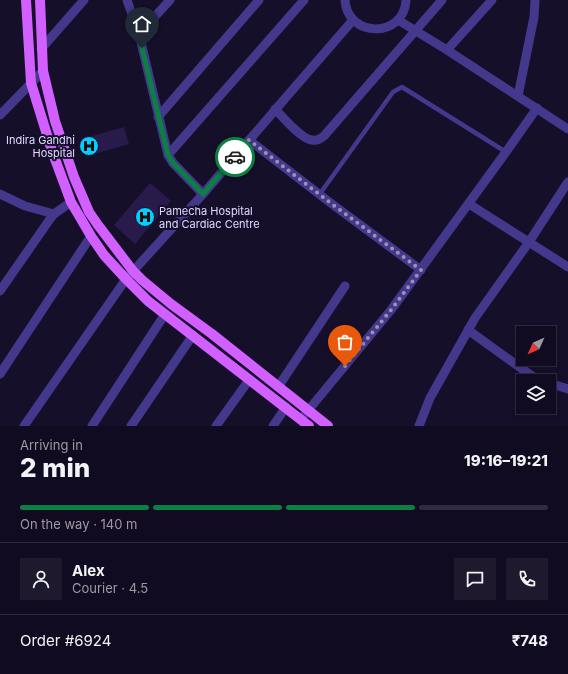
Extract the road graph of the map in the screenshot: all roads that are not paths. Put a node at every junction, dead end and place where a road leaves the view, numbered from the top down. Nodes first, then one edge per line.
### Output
1 (26, 0) edge
2 (40, 0) edge
3 (84, 0) edge
4 (127, 0) edge
5 (170, 0) edge
6 (259, 0) edge
7 (304, 0) edge
8 (345, 0) edge
9 (406, 0) edge
10 (442, 0) edge
11 (492, 0) edge
12 (535, 0) edge
13 (353, 20) junction
14 (398, 20) junction
15 (415, 30) junction
16 (139, 34) junction
17 (42, 49) junction
18 (447, 50) junction
19 (43, 71) junction
20 (31, 83) junction
21 (518, 96) junction
22 (537, 108) junction
23 (275, 109) junction
24 (0, 115) edge
25 (158, 117) junction
26 (568, 129) edge
27 (249, 140) junction
28 (506, 152) junction
29 (168, 155) junction
30 (568, 182) edge
31 (0, 194) edge
32 (203, 194) junction
33 (320, 195) junction
34 (71, 202) junction
35 (469, 204) junction
36 (54, 214) junction
37 (90, 236) junction
38 (529, 242) junction
39 (568, 268) edge
40 (421, 270) junction
41 (133, 271) junction
42 (126, 280) junction
43 (345, 286) dead end
44 (0, 291) edge
45 (165, 314) junction
46 (468, 330) junction
47 (193, 335) junction
48 (0, 374) edge
49 (529, 374) edge
50 (249, 380) junction
51 (556, 385) edge
52 (278, 387) junction
53 (568, 389) edge
54 (286, 407) junction
55 (308, 411) junction
56 (301, 419) junction
57 (24, 426) edge
58 (92, 426) edge
59 (131, 426) edge
60 (216, 426) edge
61 (273, 426) edge
62 (309, 426) edge
63 (328, 426) edge
64 (419, 426) edge

1 - 20 main road
2 - 17 main road
3 - 17 street
4 - 16 street
5 - 16 street
6 - 25 street
7 - 29 street
8 - 13 street
9 - 14 street
10 - 15 street
11 - 18 street
12 - 21 street
13 - 14 street
13 - 23 street
14 - 15 street
15 - 18 street
15 - 23 street
16 - 25 street
17 - 19 main road
18 - 21 street
19 - 20 street
19 - 41 main road
20 - 24 street
20 - 34 main road
21 - 22 street
22 - 26 street
22 - 28 street
23 - 27 street
25 - 29 street
27 - 32 street
27 - 33 street
28 - 33 lane
28 - 35 street
29 - 32 street
30 - 38 street
31 - 36 street
32 - 41 street
33 - 40 street
34 - 36 street
34 - 37 main road
35 - 38 street
35 - 40 street
36 - 44 street
37 - 42 main road
37 - 48 street
38 - 39 street
38 - 46 street
40 - 55 street
41 - 42 street
41 - 52 main road
42 - 45 main road
42 - 57 street
43 - 52 street
45 - 47 main road
45 - 58 street
46 - 49 street
46 - 64 street
47 - 50 main road
47 - 59 street
50 - 54 main road
50 - 60 street
51 - 53 street
52 - 55 main road
54 - 56 main road
54 - 61 street
55 - 56 street
55 - 63 main road
56 - 62 main road

